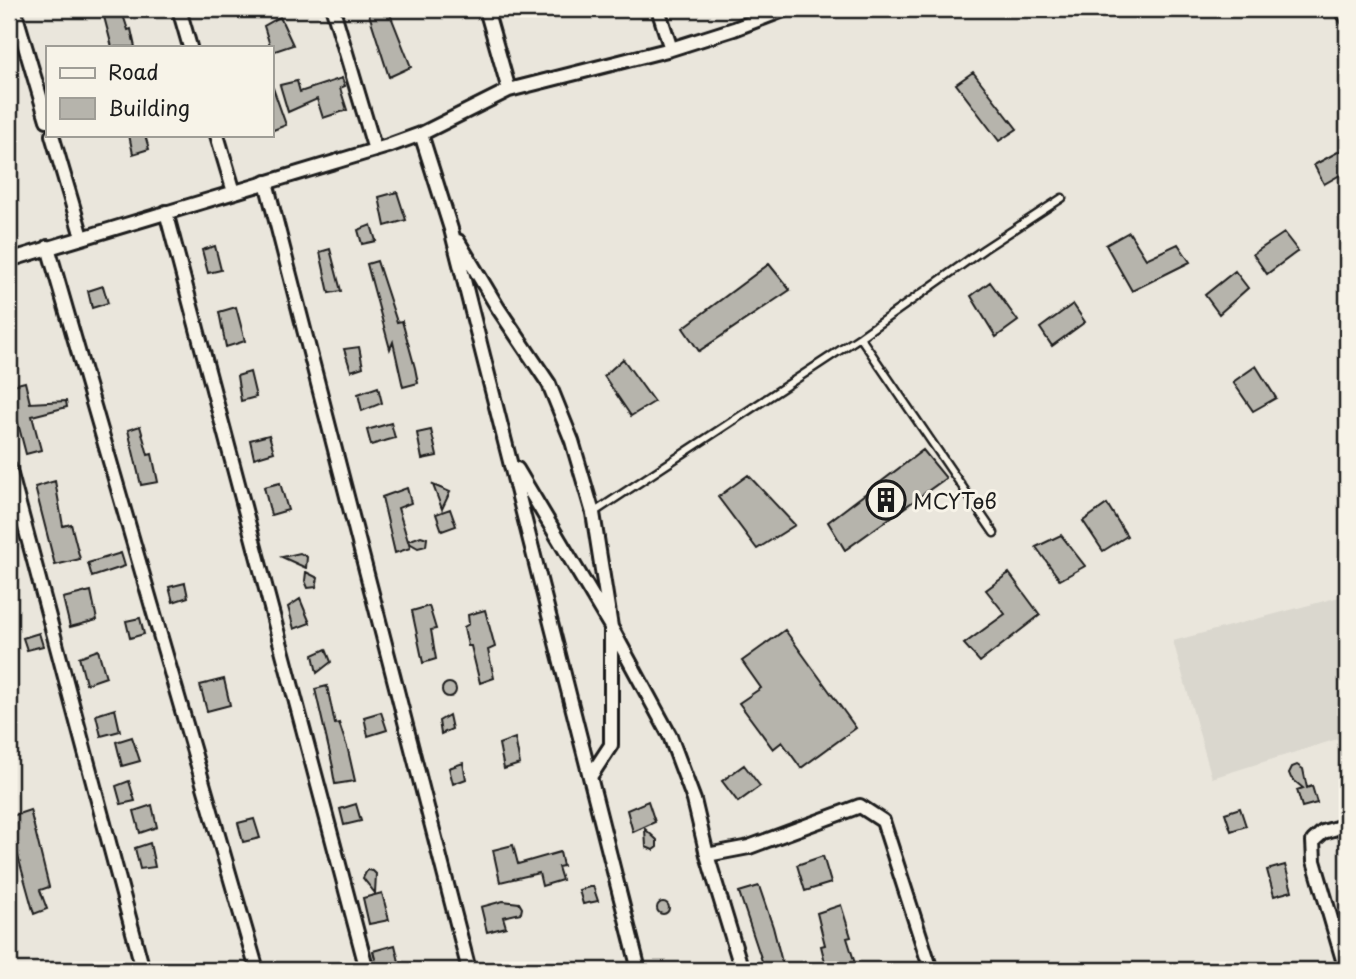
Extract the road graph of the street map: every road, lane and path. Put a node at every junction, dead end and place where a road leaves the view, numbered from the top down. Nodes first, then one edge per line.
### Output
1 (14, 9) edge
2 (179, 9) edge
3 (333, 9) edge
4 (486, 9) edge
5 (658, 9) edge
6 (786, 9) edge
7 (1341, 9) edge
8 (1347, 18) edge
9 (190, 46) edge
10 (671, 49) junction
11 (509, 90) junction
12 (46, 117) edge
13 (421, 134) junction
14 (52, 136) edge
15 (217, 136) edge
16 (374, 150) junction
17 (266, 183) junction
18 (234, 192) junction
19 (1062, 198) dead end
20 (166, 212) junction
21 (451, 229) junction
22 (82, 237) junction
23 (48, 247) junction
24 (9, 260) edge
25 (860, 337) junction
26 (510, 457) junction
27 (9, 467) edge
28 (593, 513) junction
29 (995, 533) dead end
30 (611, 627) junction
31 (590, 777) junction
32 (1347, 825) edge
33 (707, 855) junction
34 (143, 970) edge
35 (257, 970) edge
36 (367, 970) edge
37 (469, 970) edge
38 (639, 970) edge
39 (742, 970) edge
40 (931, 970) edge
41 (1346, 970) edge

1 - 12 street
2 - 9 street
3 - 16 street
4 - 11 street
5 - 10 street
6 - 10 street
7 - 8 street
10 - 11 street
11 - 13 street
13 - 16 street
13 - 21 street
14 - 22 street
15 - 18 street
16 - 17 street
17 - 18 street
17 - 37 street
18 - 20 street
19 - 25 lane
20 - 22 street
20 - 36 street
21 - 26 street
21 - 28 street
22 - 23 street
23 - 24 street
23 - 35 street
25 - 28 lane
25 - 29 lane
26 - 30 street
26 - 31 street
27 - 34 street
28 - 30 street
30 - 31 street
30 - 33 street
31 - 38 street
32 - 41 street
33 - 39 street
33 - 40 street

